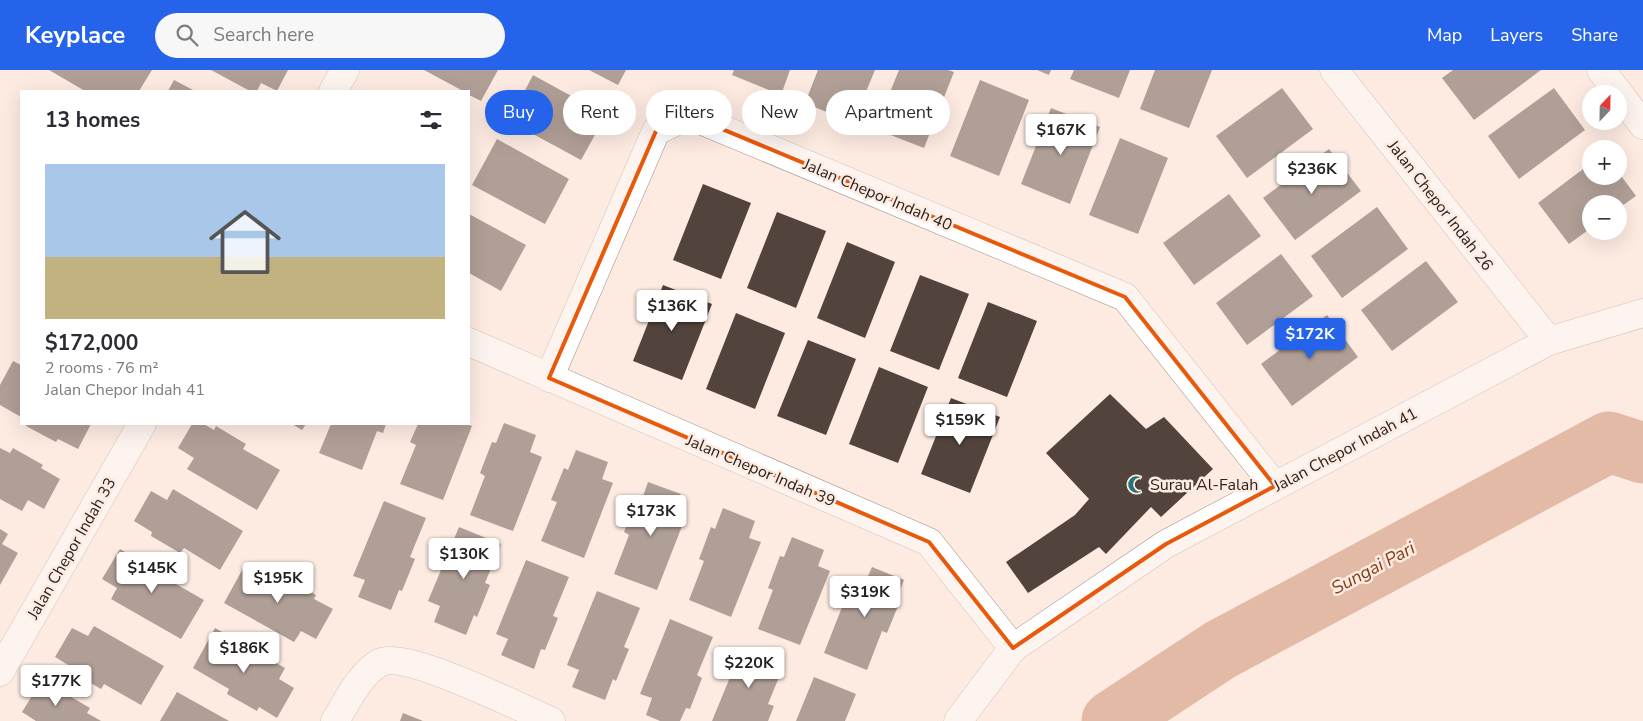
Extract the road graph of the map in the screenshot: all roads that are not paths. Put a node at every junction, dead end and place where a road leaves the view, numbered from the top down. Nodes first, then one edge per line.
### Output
1 (345, 70) edge
2 (1334, 70) edge
3 (1601, 70) edge
4 (334, 90) edge
5 (1643, 125) edge
6 (1643, 313) edge
7 (1548, 341) junction
8 (470, 342) edge
9 (549, 378) junction
10 (141, 425) edge
11 (1275, 486) junction
12 (1013, 648) junction
13 (0, 672) edge
14 (335, 721) edge
15 (551, 721) edge
16 (958, 721) edge

1 - 4 street
2 - 7 street, Jalan Chepor Indah 26
3 - 5 street
6 - 7 street, Jalan Chepor Indah 41
7 - 11 street, Jalan Chepor Indah 41
8 - 9 street, Jalan Chepor Indah 39
9 - 11 street, Jalan Chepor Indah 40
9 - 12 street, Jalan Chepor Indah 39
10 - 13 street, Jalan Chepor Indah 33
11 - 12 street, Jalan Chepor Indah 41
12 - 16 street, Jalan Chepor Indah 41
14 - 15 street

